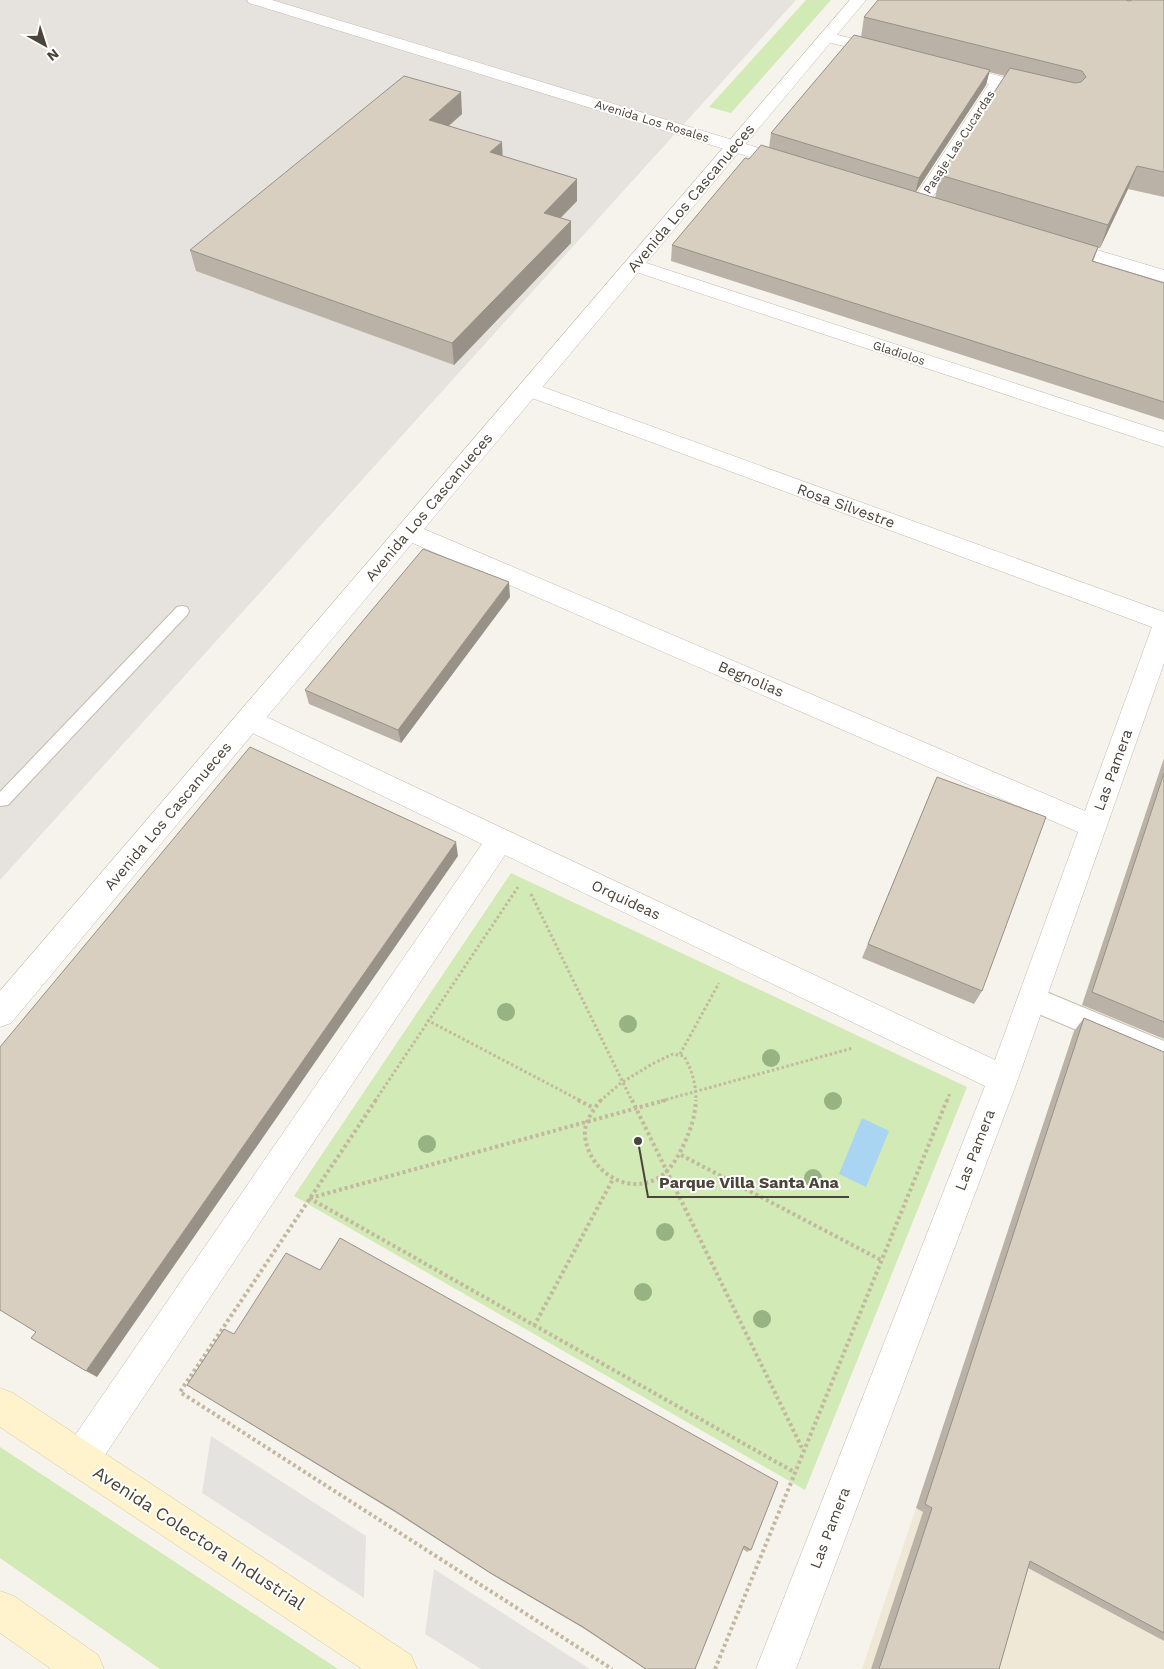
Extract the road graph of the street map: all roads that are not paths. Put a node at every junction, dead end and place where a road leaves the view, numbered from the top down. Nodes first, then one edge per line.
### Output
1 (255, 0) edge
2 (858, 0) edge
3 (826, 37) junction
4 (898, 56) edge
5 (935, 65) edge
6 (999, 81) junction
7 (1051, 95) edge
8 (735, 146) junction
9 (809, 169) edge
10 (901, 197) edge
11 (920, 203) junction
12 (938, 208) edge
13 (1042, 240) edge
14 (634, 265) junction
15 (1164, 276) edge
16 (529, 389) junction
17 (1164, 440) edge
18 (409, 532) junction
19 (182, 611) dead end
20 (1164, 622) edge
21 (1164, 628) edge
22 (249, 720) junction
23 (0, 799) edge
24 (1093, 826) junction
25 (500, 840) junction
26 (1032, 998) junction
27 (0, 1013) edge
28 (1164, 1054) edge
29 (1003, 1079) junction
30 (0, 1406) edge
31 (80, 1460) junction
32 (0, 1610) edge
33 (84, 1669) edge
34 (397, 1669) edge
35 (776, 1669) edge

1 - 8 street, Avenida Los Rosales
2 - 3 street, Avenida Los Cascanueces
3 - 4 street
3 - 8 street, Avenida Los Cascanueces
5 - 6 street, Pasaje Las Cucardas
6 - 7 street, Pasaje Las Cucardas
6 - 11 street, Pasaje Las Cucardas
8 - 9 street, Avenida Los Rosales
8 - 14 street, Avenida Los Cascanueces
10 - 11 street
11 - 12 street
13 - 15 street
14 - 16 street, Avenida Los Cascanueces
14 - 17 street, Gladiolos
16 - 18 street, Avenida Los Cascanueces
16 - 20 street, Rosa Silvestre
18 - 22 street, Avenida Los Cascanueces
18 - 24 street, Begnolias
19 - 23 lane
21 - 24 street, Las Pamera
22 - 25 street, Orquideas
22 - 27 street, Avenida Los Cascanueces
24 - 26 street, Las Pamera
25 - 29 street, Orquideas
25 - 31 street
26 - 28 street
26 - 29 street, Las Pamera
29 - 35 street, Las Pamera
30 - 31 main road, Avenida Colectora Industrial
31 - 34 main road, Avenida Colectora Industrial
32 - 33 main road

